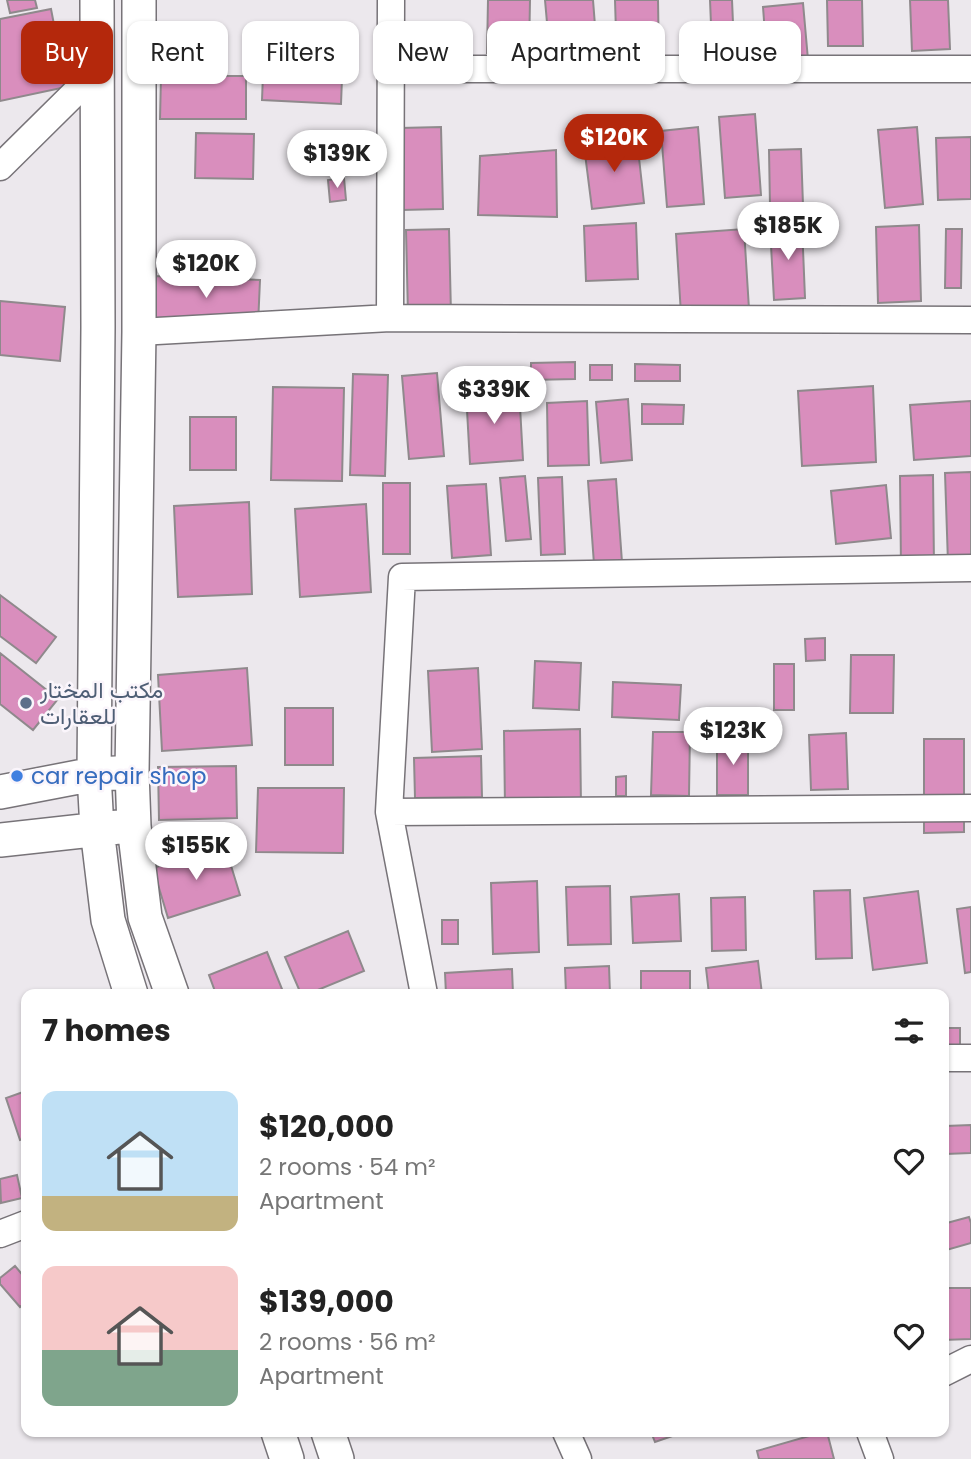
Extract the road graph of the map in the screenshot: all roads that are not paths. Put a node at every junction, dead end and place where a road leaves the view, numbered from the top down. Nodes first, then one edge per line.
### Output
1 (97, 0) edge
2 (139, 0) edge
3 (391, 0) edge
4 (97, 21) edge
5 (391, 21) edge
6 (473, 69) edge
7 (971, 69) edge
8 (84, 84) edge
9 (97, 84) edge
10 (391, 84) edge
11 (0, 167) edge
12 (390, 318) junction
13 (971, 320) edge
14 (139, 332) junction
15 (971, 568) edge
16 (132, 772) junction
17 (94, 774) junction
18 (0, 792) edge
19 (971, 808) edge
20 (389, 812) junction
21 (134, 826) junction
22 (97, 829) junction
23 (0, 840) edge
24 (129, 989) edge
25 (170, 989) edge
26 (423, 989) edge
27 (949, 1058) edge
28 (971, 1058) edge
29 (21, 1226) edge
30 (0, 1234) edge
31 (971, 1359) edge
32 (949, 1370) edge
33 (280, 1437) edge
34 (330, 1437) edge
35 (568, 1437) edge
36 (872, 1437) edge
37 (287, 1459) edge
38 (337, 1459) edge
39 (578, 1459) edge
40 (880, 1459) edge

1 - 4 street
2 - 14 street
3 - 5 street
6 - 7 street
8 - 11 street
9 - 17 street
10 - 12 street
12 - 13 street
12 - 14 street
14 - 16 street
15 - 20 street
16 - 17 street
16 - 21 street
17 - 18 street
17 - 22 street
19 - 20 street
20 - 26 street
21 - 22 street
21 - 25 street
22 - 23 street
22 - 24 street
27 - 28 street
29 - 30 street
31 - 32 street
33 - 37 street
34 - 38 street
35 - 39 street
36 - 40 street

